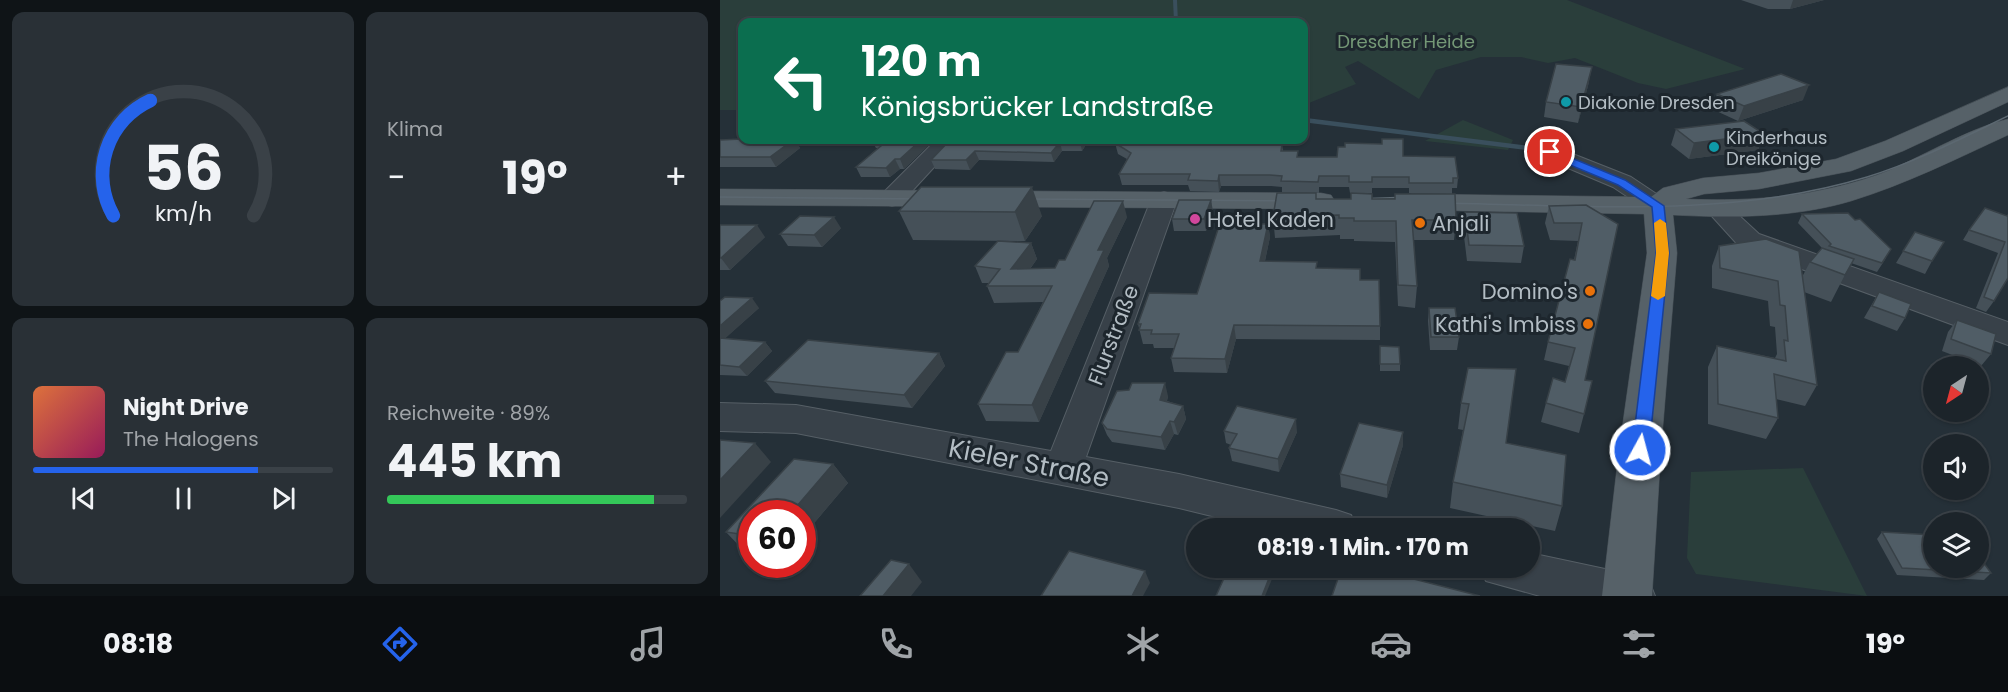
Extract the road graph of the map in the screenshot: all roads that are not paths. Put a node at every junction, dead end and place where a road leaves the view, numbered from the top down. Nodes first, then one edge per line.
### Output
1 (2008, 94) edge
2 (2008, 126) edge
3 (944, 144) edge
4 (1550, 152) dead end
5 (720, 197) edge
6 (892, 198) junction
7 (1164, 200) junction
8 (1345, 202) edge
9 (1388, 202) edge
10 (1658, 206) junction
11 (1730, 218) junction
12 (1662, 253) junction
13 (2008, 334) edge
14 (720, 417) edge
15 (1063, 468) junction
16 (1294, 518) edge
17 (1540, 576) edge
18 (1629, 596) edge

1 - 10 main road
2 - 11 main road
3 - 6 street
4 - 10 street
5 - 6 main road
6 - 7 main road
7 - 8 main road
7 - 15 street, Flurstraße
9 - 10 main road
10 - 11 main road
10 - 12 main road
11 - 12 main road
11 - 13 street
12 - 18 main road
14 - 15 street, Kieler Straße
15 - 16 street, Kieler Straße
17 - 18 street

